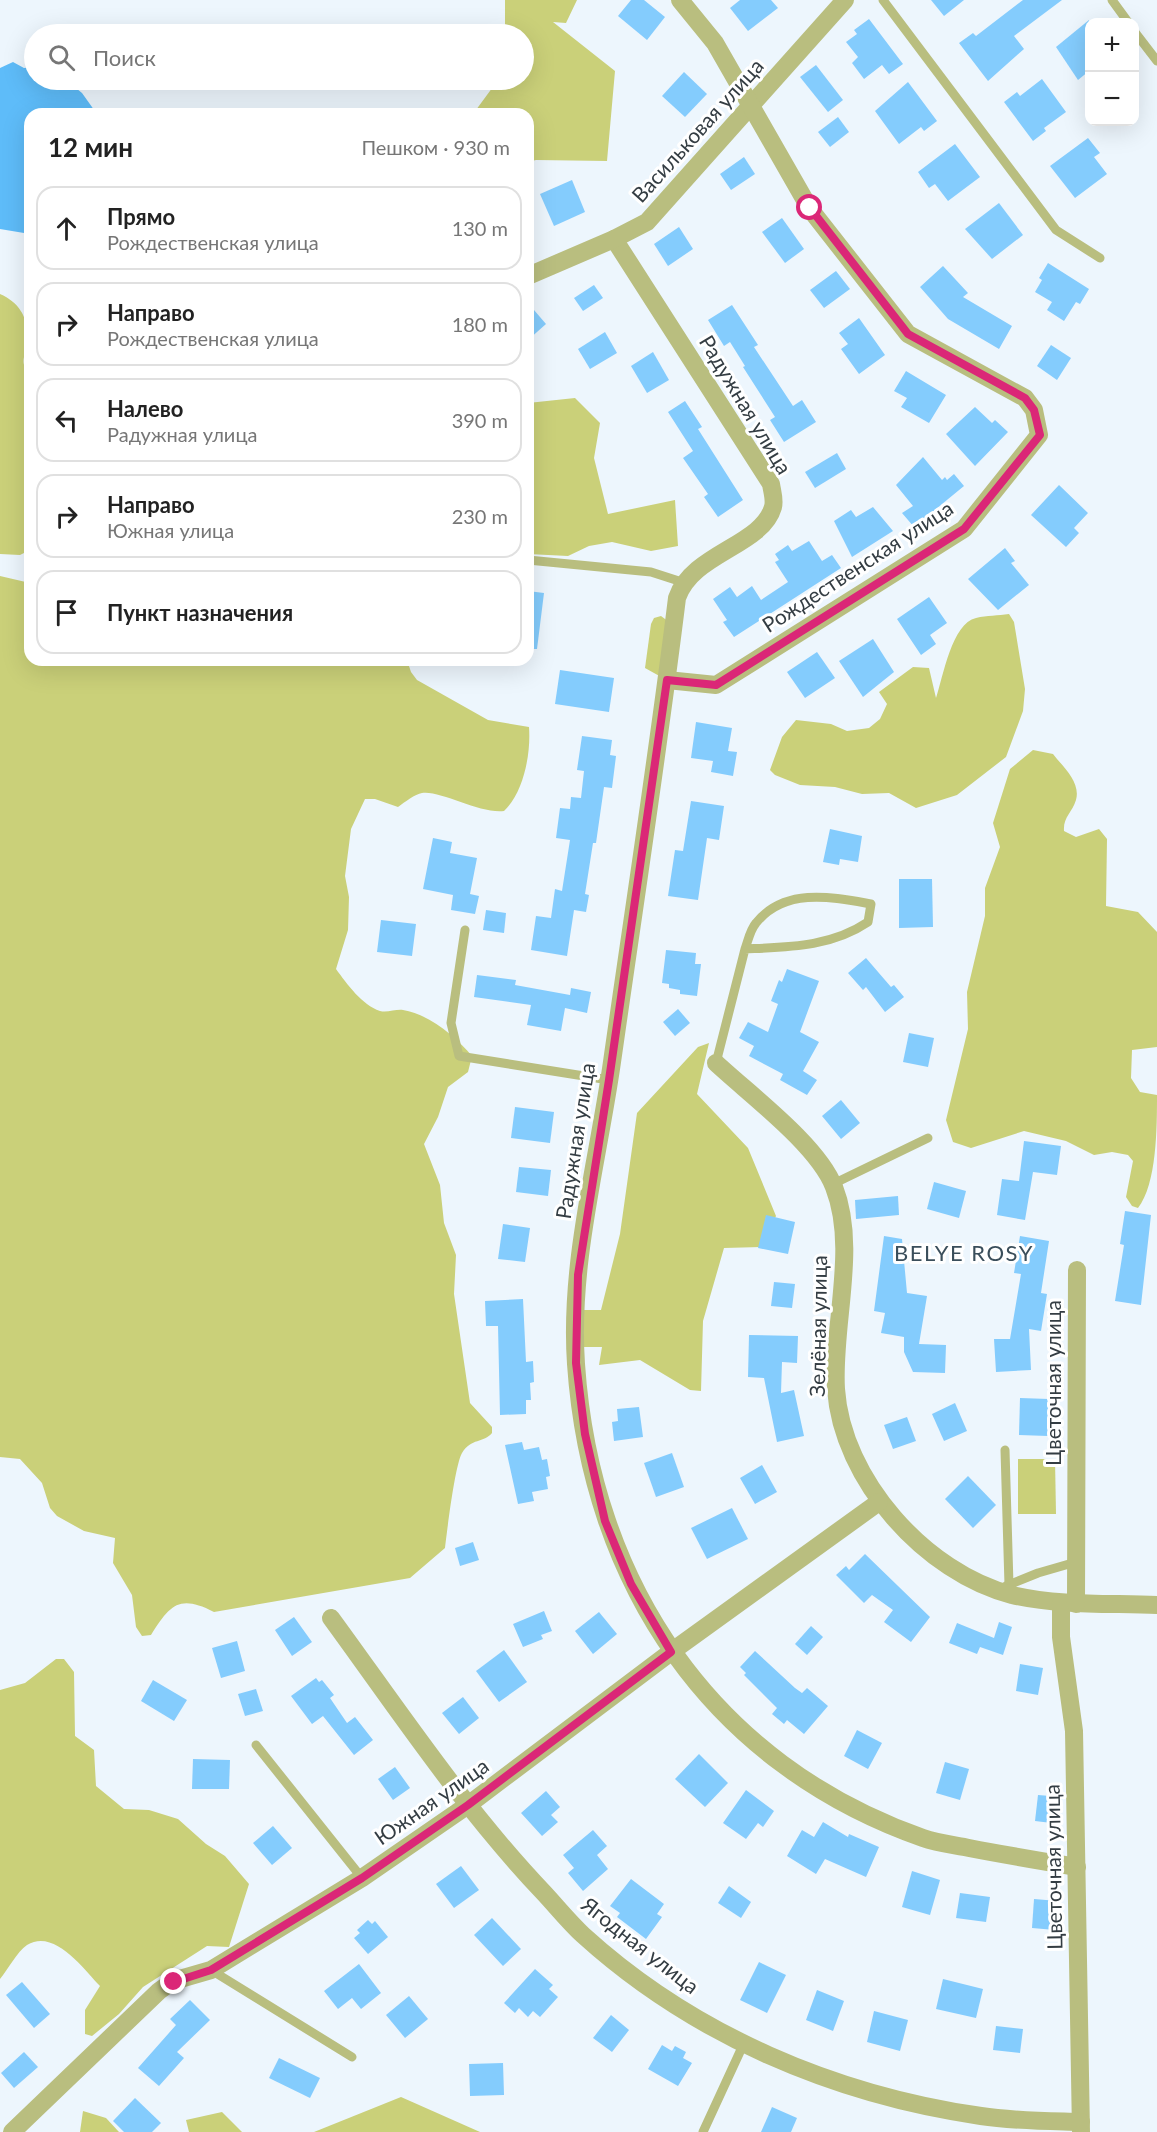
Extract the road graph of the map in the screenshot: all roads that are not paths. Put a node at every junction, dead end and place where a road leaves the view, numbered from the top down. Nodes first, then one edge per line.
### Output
1 (680, 0) edge
2 (845, 0) edge
3 (883, 0) edge
4 (1112, 0) edge
5 (1125, 18) edge
6 (1139, 38) edge
7 (1157, 61) edge
8 (750, 106) junction
9 (614, 239) junction
10 (1100, 258) dead end
11 (534, 273) edge
12 (534, 561) edge
13 (682, 582) junction
14 (667, 680) junction
15 (465, 930) dead end
16 (745, 949) junction
17 (716, 1063) joint
18 (609, 1080) junction
19 (928, 1138) dead end
20 (833, 1184) junction
21 (1077, 1270) dead end
22 (1005, 1450) dead end
23 (879, 1502) junction
24 (1076, 1562) junction
25 (1004, 1587) junction
26 (1069, 1603) junction
27 (1157, 1605) edge
28 (330, 1618) dead end
29 (671, 1652) junction
30 (256, 1745) dead end
31 (468, 1805) junction
32 (1077, 1867) junction
33 (362, 1878) junction
34 (211, 1970) junction
35 (744, 2043) junction
36 (352, 2056) dead end
37 (1081, 2127) edge
38 (12, 2132) edge
39 (703, 2132) edge

1 - 8 street, Рождественская улица
2 - 8 street, Васильковая улица
3 - 10 lane
4 - 5 lane
6 - 7 lane
8 - 9 street, Васильковая улица
8 - 14 street, Рождественская улица
9 - 11 street, Васильковая улица
9 - 13 street, Радужная улица
12 - 13 lane
13 - 14 street, Радужная улица
14 - 18 street, Радужная улица
15 - 18 lane
16 - 16 lane
16 - 17 lane
17 - 20 street, Зелёная улица
18 - 29 street, Радужная улица
19 - 20 lane
20 - 23 street, Зелёная улица
21 - 24 street, Цветочная улица
22 - 25 lane
23 - 25 street, Зелёная улица
23 - 29 street, Южная улица
24 - 25 lane
24 - 26 street, Цветочная улица
25 - 26 street, Зелёная улица
26 - 27 street, Зелёная улица
26 - 32 street, Цветочная улица
28 - 31 street, Ягодная улица
29 - 31 street, Южная улица
29 - 32 street, Радужная улица
30 - 33 lane
31 - 33 street, Южная улица
31 - 35 street, Ягодная улица
32 - 37 street, Цветочная улица
33 - 34 street, Южная улица
34 - 36 lane
34 - 38 street, Южная улица
35 - 37 street, Ягодная улица
35 - 39 lane

